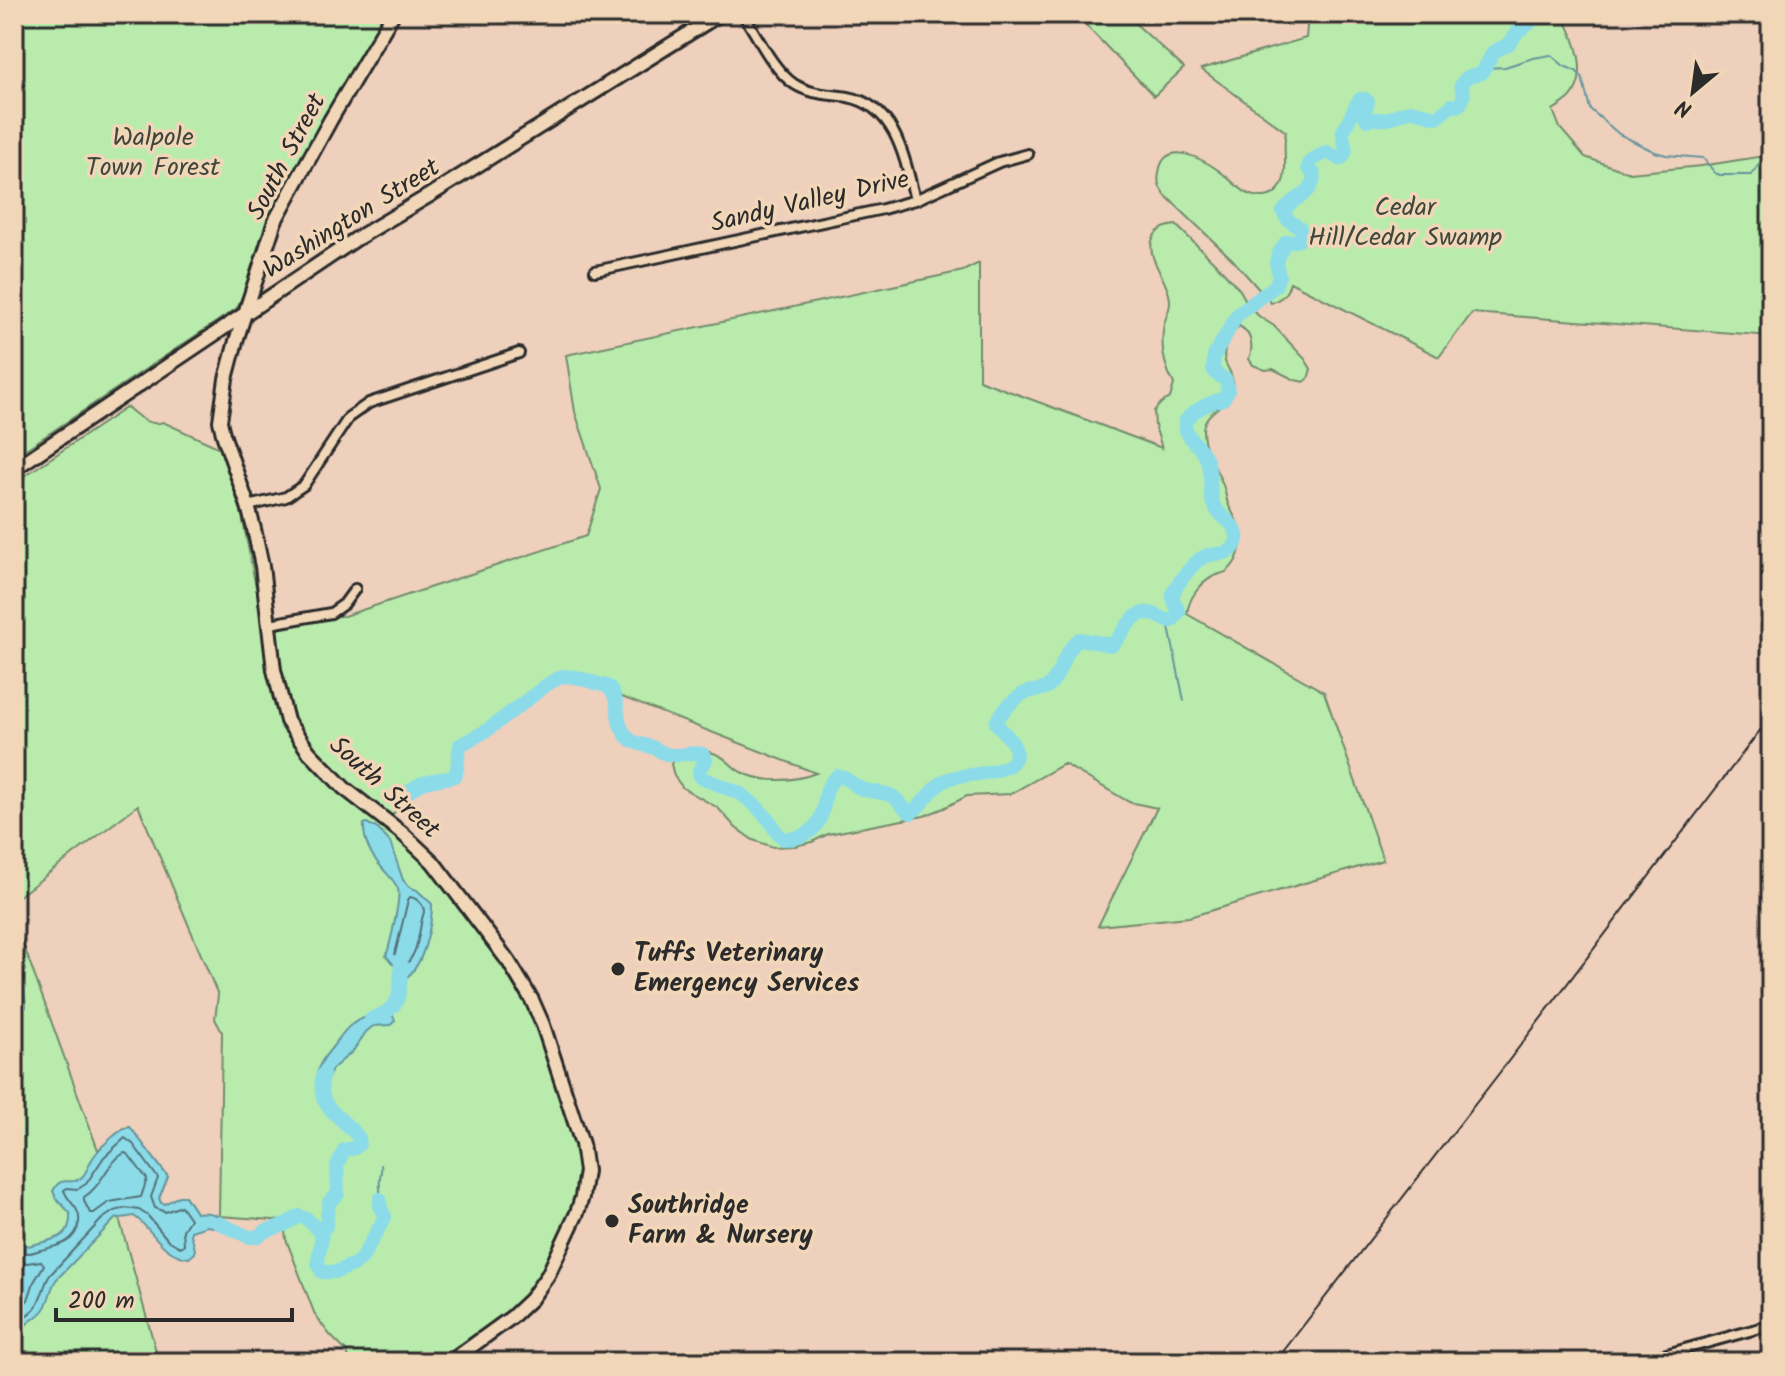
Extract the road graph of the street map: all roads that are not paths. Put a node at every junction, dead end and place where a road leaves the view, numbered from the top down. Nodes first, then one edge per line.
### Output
1 (393, 14) edge
2 (720, 14) edge
3 (743, 14) edge
4 (1028, 154) dead end
5 (915, 200) junction
6 (595, 271) dead end
7 (245, 315) junction
8 (519, 353) dead end
9 (14, 469) edge
10 (248, 506) junction
11 (355, 589) dead end
12 (270, 624) junction
13 (1771, 1325) edge
14 (450, 1362) edge
15 (1638, 1362) edge

1 - 7 street, South Street
2 - 7 street, Washington Street
3 - 5 street
4 - 5 street, Sandy Valley Drive
5 - 6 street, Sandy Valley Drive
7 - 9 street, Washington Street
7 - 10 street, South Street
8 - 10 street
10 - 12 street, South Street
11 - 12 street
12 - 14 street, South Street
13 - 15 street

